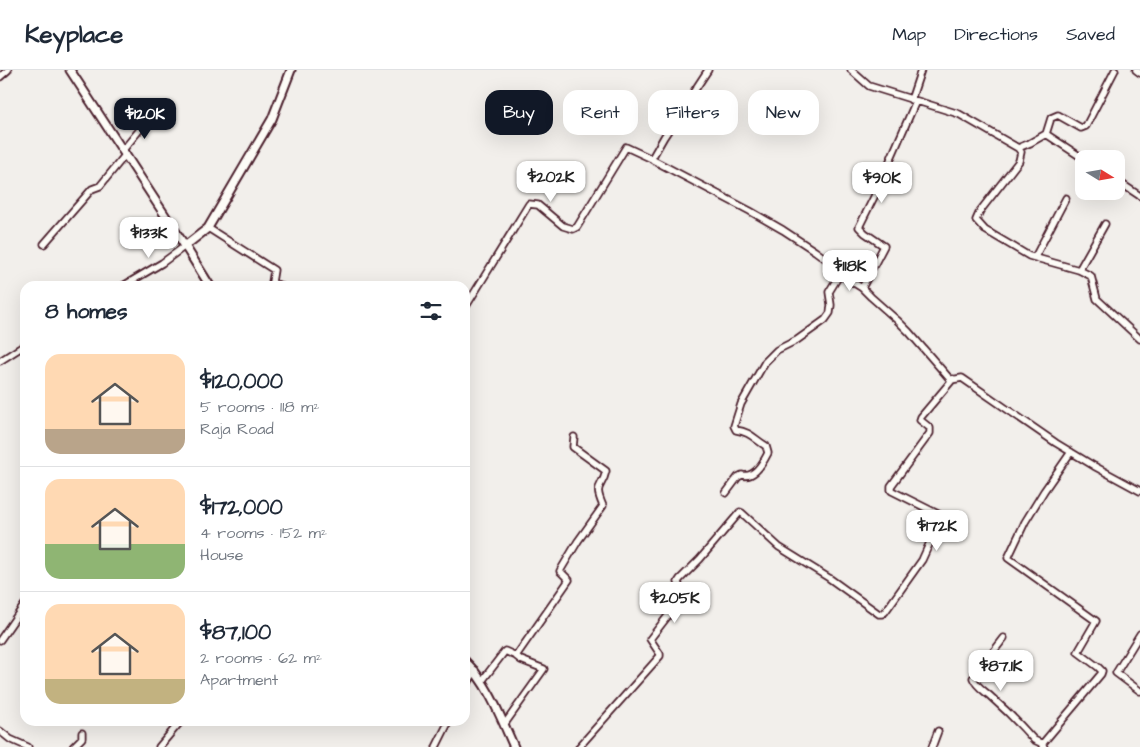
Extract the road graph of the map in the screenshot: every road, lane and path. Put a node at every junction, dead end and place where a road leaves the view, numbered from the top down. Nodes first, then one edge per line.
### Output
1 (8, 70) edge
2 (70, 70) edge
3 (290, 70) edge
4 (708, 70) edge
5 (851, 70) edge
6 (922, 70) edge
7 (1115, 70) edge
8 (1136, 70) edge
9 (1140, 73) edge
10 (0, 77) edge
11 (913, 100) junction
12 (151, 116) dead end
13 (1046, 134) junction
14 (1018, 148) junction
15 (124, 152) junction
16 (1075, 153) edge
17 (652, 160) junction
18 (1125, 186) edge
19 (1140, 196) edge
20 (1066, 198) dead end
21 (1105, 224) dead end
22 (208, 228) junction
23 (44, 244) dead end
24 (185, 246) junction
25 (1035, 258) junction
26 (1079, 270) junction
27 (840, 274) junction
28 (131, 281) edge
29 (207, 281) edge
30 (272, 281) edge
31 (862, 288) junction
32 (470, 300) edge
33 (1140, 339) edge
34 (20, 348) edge
35 (0, 361) edge
36 (953, 379) junction
37 (574, 437) dead end
38 (1071, 452) junction
39 (1140, 491) edge
40 (726, 493) dead end
41 (20, 612) edge
42 (1140, 634) edge
43 (1004, 638) dead end
44 (0, 640) edge
45 (516, 656) junction
46 (470, 666) edge
47 (474, 670) junction
48 (470, 678) edge
49 (482, 681) junction
50 (1140, 691) edge
51 (504, 725) junction
52 (177, 726) edge
53 (446, 726) edge
54 (0, 731) edge
55 (938, 731) dead end
56 (82, 732) dead end
57 (1043, 745) edge
58 (28, 747) edge
59 (73, 747) edge
60 (160, 747) edge
61 (436, 747) edge
62 (514, 747) edge
63 (579, 747) edge
64 (932, 747) edge

1 - 10 street
2 - 15 street
3 - 22 street
4 - 17 street
5 - 11 street
6 - 11 street
7 - 13 street
8 - 9 street
11 - 14 street
11 - 31 street
12 - 15 street
13 - 14 street
13 - 16 street
14 - 25 street
15 - 23 street
15 - 24 street
17 - 27 street
17 - 32 street
18 - 19 street
20 - 25 street
21 - 26 street
22 - 24 street
22 - 30 street
24 - 28 street
24 - 29 street
25 - 26 street
26 - 33 street
27 - 31 street
27 - 40 street
31 - 36 street
34 - 35 street
36 - 38 street
36 - 63 street
37 - 45 street
38 - 39 street
38 - 57 street
41 - 44 street
42 - 50 street
43 - 57 street
45 - 49 street
45 - 51 street
46 - 47 street
47 - 48 street
47 - 49 street
49 - 51 street
51 - 62 street
52 - 60 street
53 - 61 street
54 - 58 street
55 - 64 street
56 - 59 street

